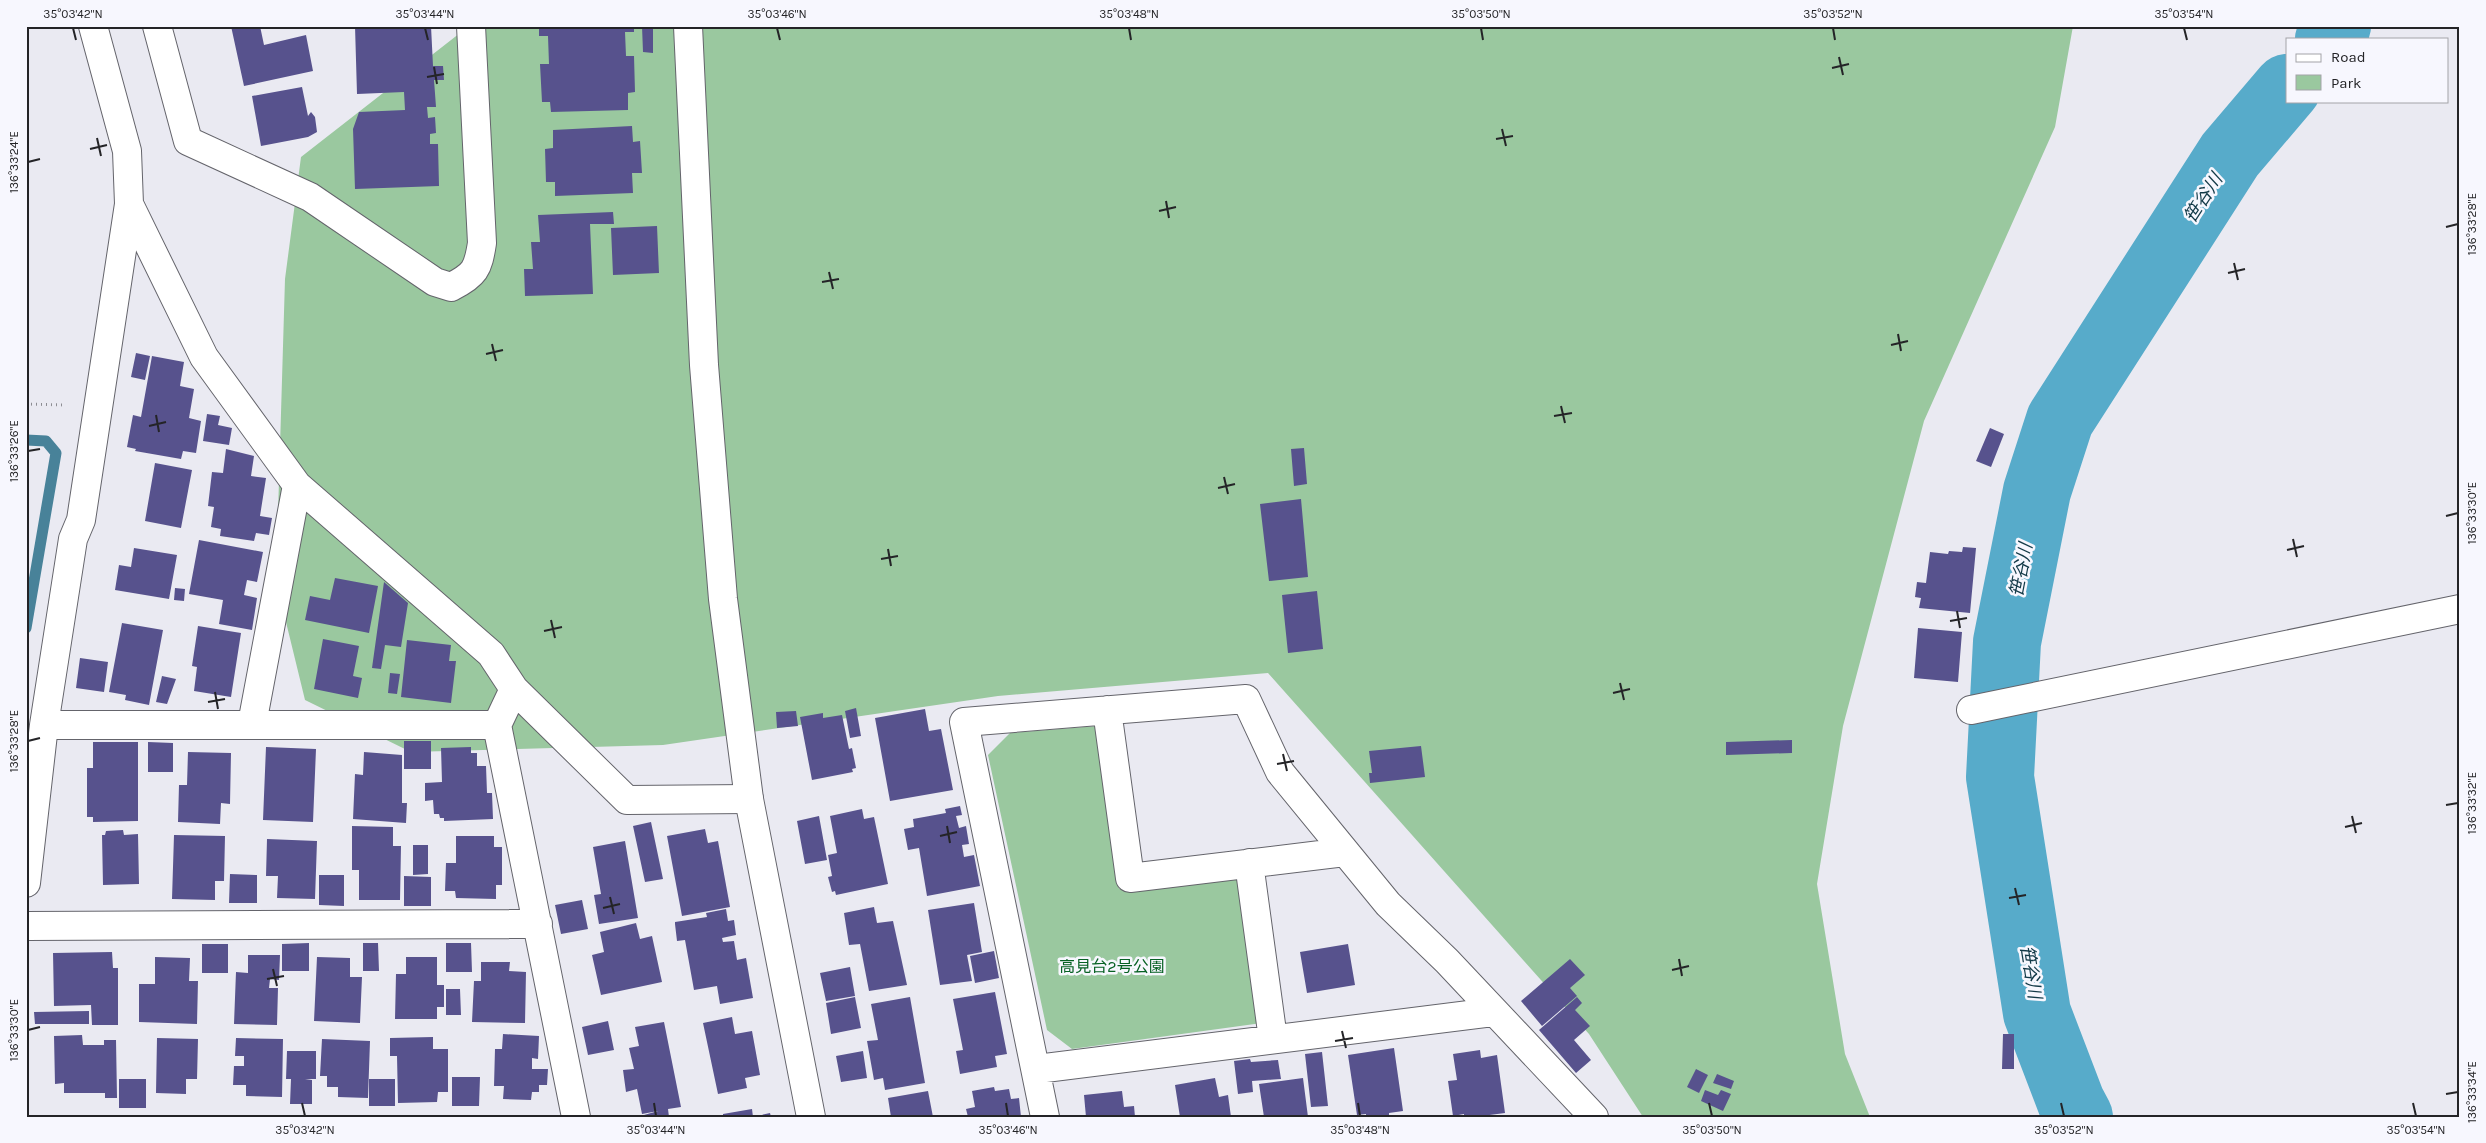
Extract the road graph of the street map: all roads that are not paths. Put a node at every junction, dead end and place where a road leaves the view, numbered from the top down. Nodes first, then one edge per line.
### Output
1 (93, 26) edge
2 (157, 26) edge
3 (471, 26) edge
4 (688, 26) edge
5 (129, 204) junction
6 (298, 485) junction
7 (2460, 609) edge
8 (514, 689) junction
9 (1107, 710) junction
10 (1971, 710) dead end
11 (252, 724) junction
12 (44, 725) junction
13 (497, 725) junction
14 (749, 799) junction
15 (1345, 852) junction
16 (1249, 864) junction
17 (26, 883) edge
18 (538, 924) junction
19 (26, 926) edge
20 (1493, 1012) junction
21 (1273, 1039) junction
22 (1037, 1070) junction
23 (576, 1117) edge
24 (811, 1117) edge
25 (1045, 1117) edge
26 (1594, 1117) edge

1 - 5 street
2 - 3 street
4 - 14 street
5 - 6 street
5 - 12 street
6 - 8 street
6 - 11 street
7 - 10 street
8 - 13 street
8 - 14 street
9 - 15 street
9 - 16 street
9 - 22 street
11 - 12 street
11 - 13 street
12 - 17 street
13 - 18 street
14 - 24 street
15 - 16 street
15 - 20 street
16 - 21 street
18 - 19 street
18 - 23 street
20 - 21 street
20 - 26 street
21 - 22 street
22 - 25 street

